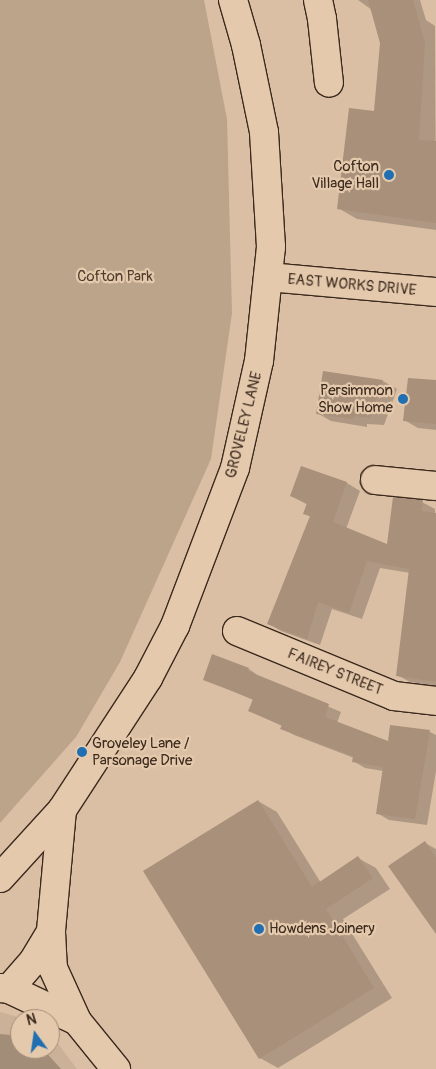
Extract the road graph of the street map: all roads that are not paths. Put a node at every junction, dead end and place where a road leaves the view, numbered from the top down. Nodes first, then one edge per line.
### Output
1 (233, 0) edge
2 (318, 0) edge
3 (329, 83) dead end
4 (268, 277) junction
5 (436, 292) edge
6 (375, 480) dead end
7 (436, 486) edge
8 (237, 631) dead end
9 (436, 702) edge
10 (62, 810) junction
11 (0, 878) edge
12 (51, 932) junction
13 (5, 988) edge
14 (77, 1021) junction
15 (116, 1069) edge

1 - 4 main road, GROVELEY LANE
2 - 3 main road
4 - 5 main road, EAST WORKS DRIVE
4 - 10 main road, GROVELEY LANE
6 - 7 main road
8 - 9 main road, FAIREY STREET
10 - 11 main road, GROVELEY LANE
10 - 12 main road
12 - 13 main road
12 - 14 main road
13 - 14 main road
14 - 15 main road

